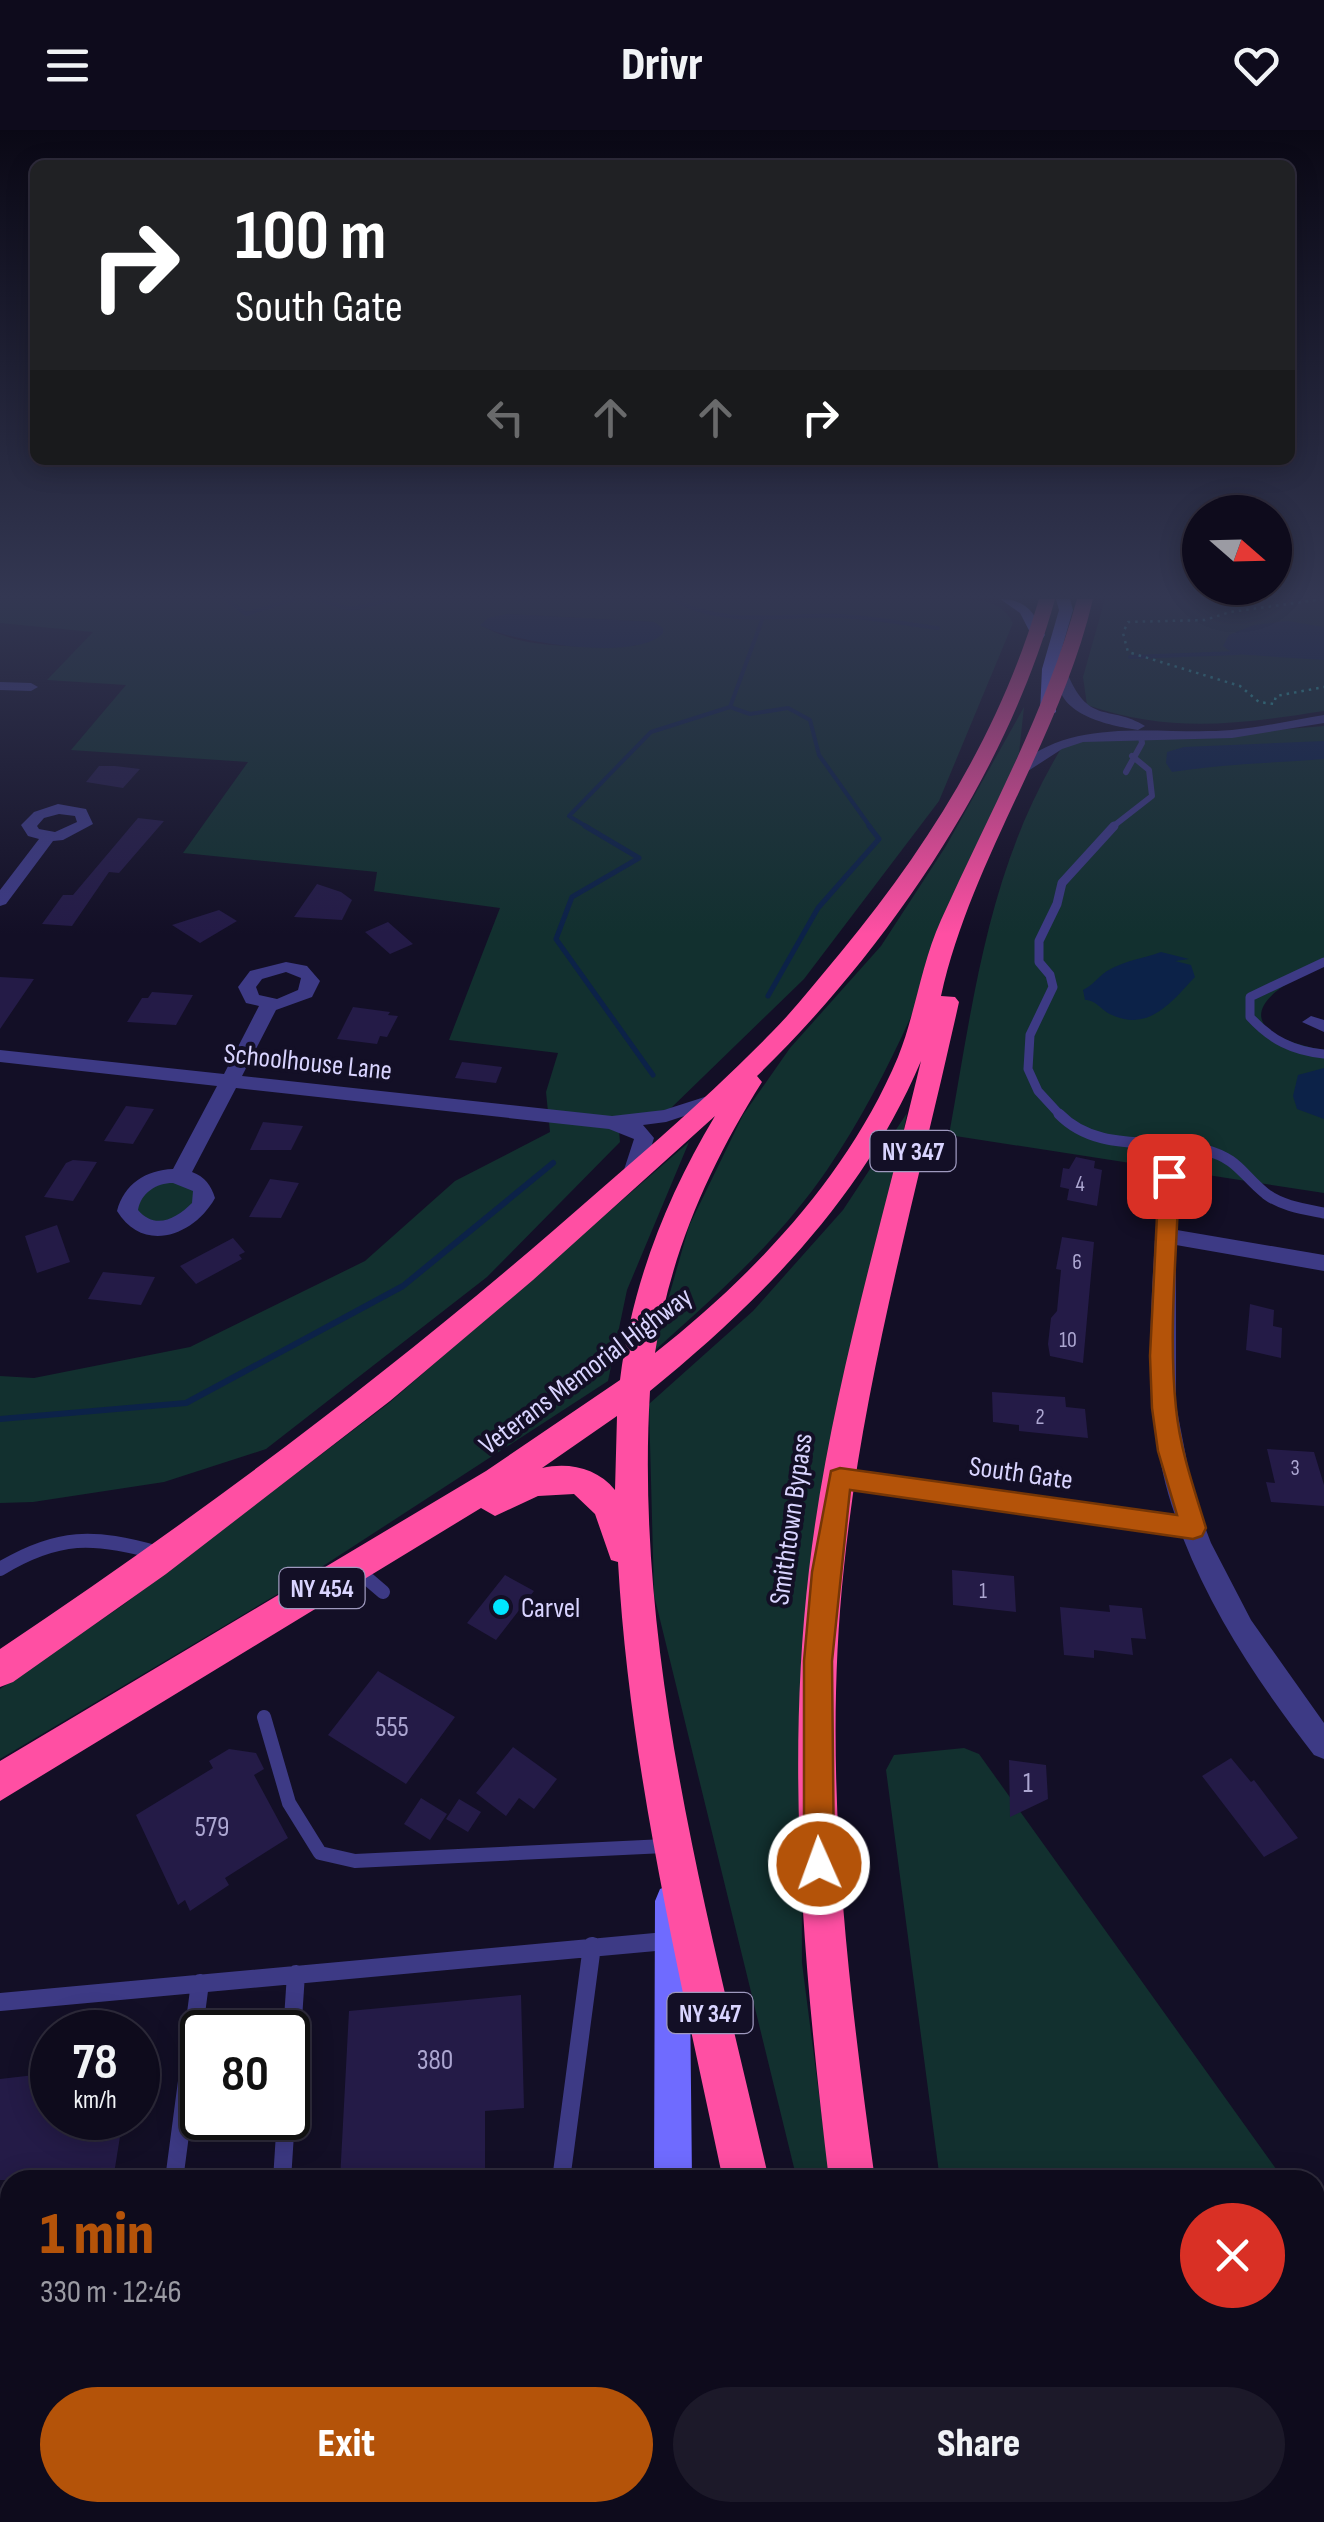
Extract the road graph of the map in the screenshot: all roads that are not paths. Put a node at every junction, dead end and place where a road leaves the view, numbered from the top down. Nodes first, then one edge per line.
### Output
1 (1006, 711) edge
2 (1090, 711) edge
3 (1048, 712) edge
4 (1324, 720) edge
5 (1206, 736) junction
6 (1141, 737) junction
7 (1132, 756) junction
8 (1023, 768) junction
9 (1126, 772) dead end
10 (48, 838) dead end
11 (973, 882) junction
12 (0, 901) edge
13 (1324, 962) edge
14 (269, 1005) dead end
15 (776, 1043) junction
16 (1324, 1054) edge
17 (0, 1056) edge
18 (231, 1080) junction
19 (714, 1100) junction
20 (609, 1122) junction
21 (180, 1176) dead end
22 (632, 1176) junction
23 (1169, 1176) dead end
24 (1324, 1214) edge
25 (1167, 1236) junction
26 (1324, 1263) edge
27 (636, 1384) junction
28 (840, 1478) junction
29 (1193, 1528) junction
30 (162, 1554) junction
31 (0, 1569) edge
32 (638, 1601) junction
33 (250, 1632) junction
34 (0, 1670) edge
35 (264, 1716) dead end
36 (1324, 1745) edge
37 (0, 1782) edge
38 (674, 1846) junction
39 (670, 1941) junction
40 (592, 1946) junction
41 (296, 1974) junction
42 (200, 1983) junction
43 (0, 2002) edge
44 (294, 2010) edge
45 (285, 2140) edge
46 (175, 2170) edge
47 (283, 2170) edge
48 (562, 2170) edge
49 (673, 2170) edge
50 (744, 2170) edge
51 (851, 2170) edge

1 - 15 highway, NY 347
2 - 5 street
3 - 8 highway, Veterans Memorial Highway / NY 347
4 - 5 street
5 - 6 street
6 - 7 lane
6 - 8 street
7 - 9 lane
7 - 24 lane
8 - 11 highway, Veterans Memorial Highway / NY 347
10 - 12 street
11 - 27 highway, Veterans Memorial Highway / NY 454
11 - 28 highway, Smithtown Bypass / NY 347
13 - 16 lane
14 - 18 street
15 - 19 highway
15 - 27 highway, NY 347
17 - 18 street, Schoolhouse Lane
18 - 20 street, Schoolhouse Lane
18 - 21 street
19 - 20 street, Schoolhouse Lane
19 - 22 highway
20 - 22 street
22 - 30 highway
23 - 25 street
25 - 26 street
25 - 29 street
27 - 32 highway, NY 347
27 - 33 highway, Veterans Memorial Highway / NY 454
28 - 29 street, South Gate
28 - 51 highway, Smithtown Bypass / NY 347
29 - 36 street
30 - 31 lane
30 - 34 highway
32 - 33 highway
32 - 38 highway, NY 347
33 - 37 highway, Veterans Memorial Highway / NY 454
35 - 38 lane
38 - 39 street
38 - 50 highway, NY 347
39 - 40 lane
39 - 49 street
40 - 41 lane
40 - 48 lane
41 - 42 lane
41 - 44 lane
42 - 43 lane
42 - 46 lane
45 - 47 lane

